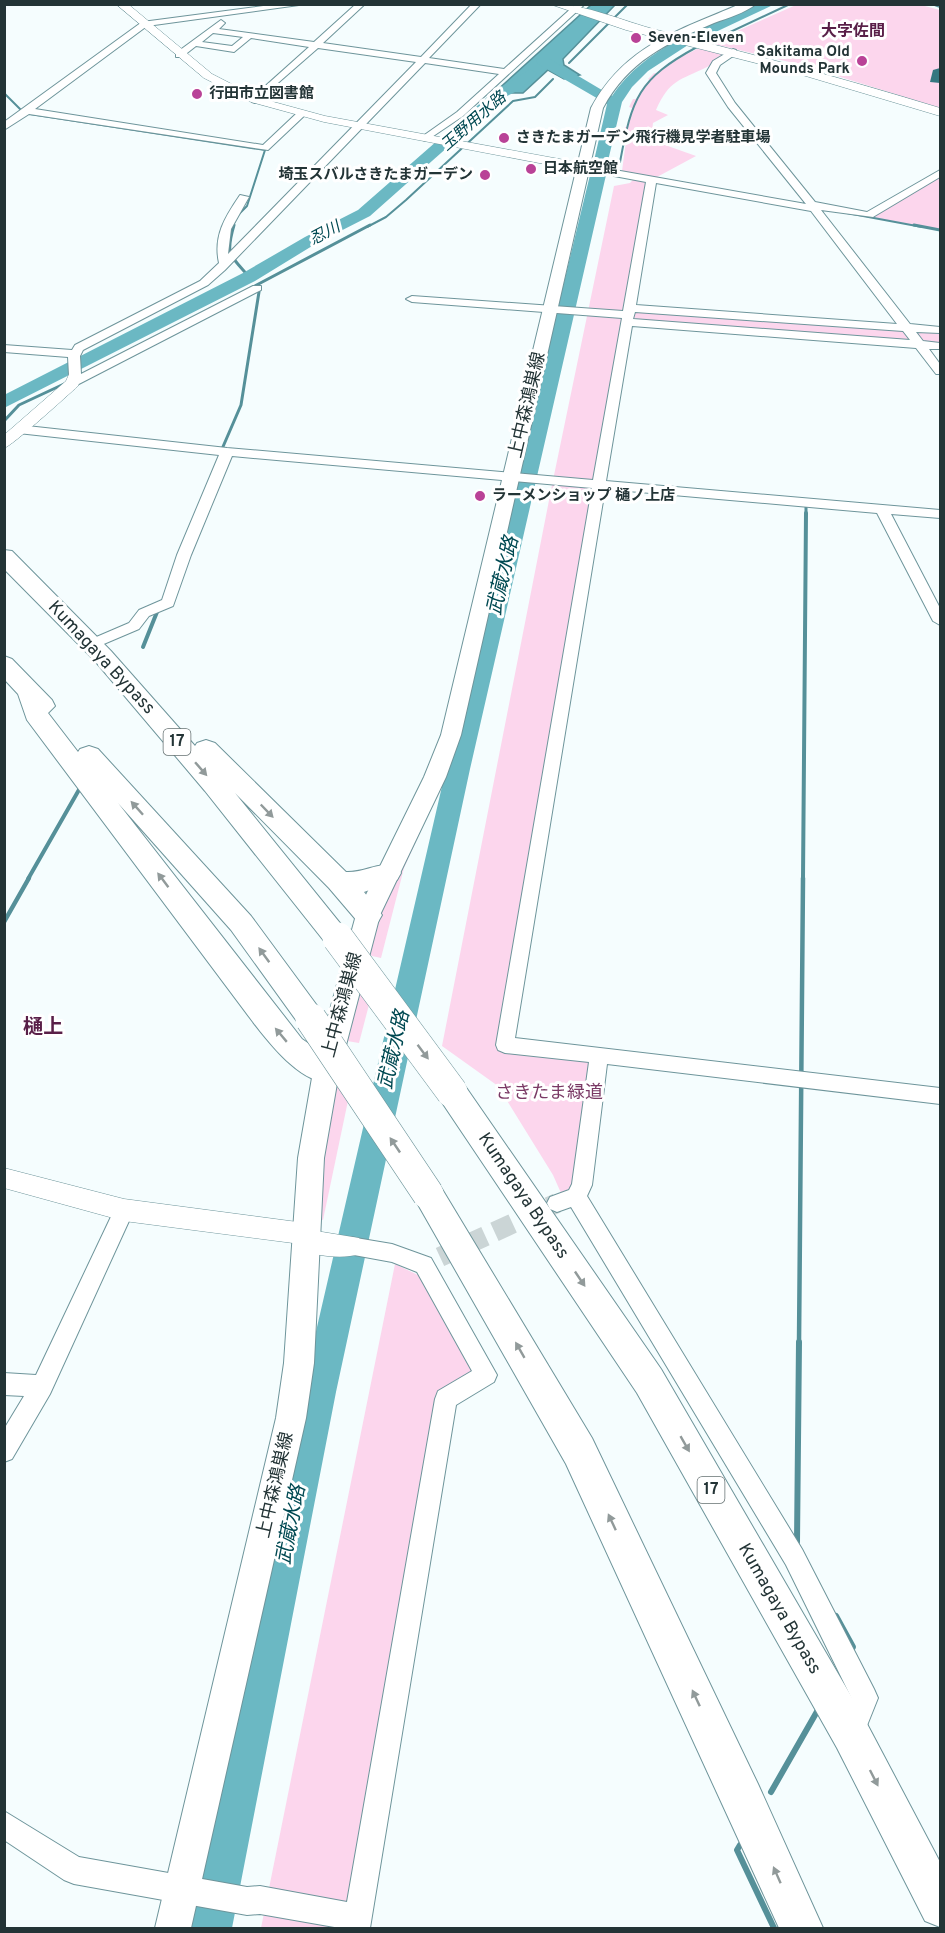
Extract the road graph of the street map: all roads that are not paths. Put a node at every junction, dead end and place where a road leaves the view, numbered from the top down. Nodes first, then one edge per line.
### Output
1 (121, 4) edge
2 (302, 4) edge
3 (361, 4) edge
4 (477, 4) edge
5 (556, 4) edge
6 (751, 4) edge
7 (259, 7) edge
8 (577, 8) edge
9 (234, 13) junction
10 (145, 24) junction
11 (211, 30) junction
12 (249, 36) junction
13 (679, 39) junction
14 (194, 43) junction
15 (316, 45) junction
16 (734, 52) junction
17 (180, 54) junction
18 (422, 60) junction
19 (507, 72) junction
20 (255, 100) junction
21 (27, 111) junction
22 (940, 112) edge
23 (301, 114) junction
24 (360, 126) junction
25 (4, 127) edge
26 (428, 138) junction
27 (586, 168) junction
28 (940, 173) edge
29 (652, 179) junction
30 (244, 197) dead end
31 (815, 207) junction
32 (225, 264) junction
33 (257, 288) dead end
34 (412, 299) dead end
35 (555, 310) junction
36 (710, 314) junction
37 (628, 315) junction
38 (862, 324) junction
39 (907, 327) junction
40 (709, 328) junction
41 (940, 330) edge
42 (863, 340) junction
43 (921, 345) junction
44 (940, 346) edge
45 (4, 348) edge
46 (75, 355) junction
47 (940, 370) edge
48 (74, 379) junction
49 (18, 429) junction
50 (4, 444) edge
51 (227, 452) junction
52 (515, 479) junction
53 (599, 485) junction
54 (882, 509) junction
55 (940, 514) edge
56 (4, 556) edge
57 (940, 621) edge
58 (97, 650) junction
59 (4, 664) edge
60 (30, 693) junction
61 (387, 873) junction
62 (339, 881) junction
63 (368, 915) junction
64 (599, 1055) junction
65 (326, 1072) junction
66 (940, 1096) edge
67 (4, 1178) edge
68 (124, 1210) junction
69 (304, 1238) junction
70 (350, 1246) joint
71 (4, 1384) edge
72 (42, 1386) junction
73 (4, 1451) edge
74 (851, 1734) junction
75 (4, 1824) edge
76 (193, 1891) junction
77 (940, 1906) edge
78 (357, 1923) edge
79 (173, 1929) edge
80 (801, 1929) edge

1 - 10 street
2 - 7 street
3 - 15 street
4 - 18 street
5 - 8 main road
6 - 13 main road, 上中森鴻巣線
7 - 9 street
8 - 13 main road
8 - 19 street
9 - 10 street
9 - 11 street
10 - 17 street
10 - 21 street
11 - 12 street
11 - 14 street
12 - 14 street
12 - 15 street
13 - 16 main road
13 - 27 main road, 上中森鴻巣線
14 - 17 street
15 - 18 street
15 - 20 street
16 - 22 main road
16 - 31 street
17 - 20 street
18 - 19 street
18 - 24 street
19 - 26 street
20 - 23 street
21 - 23 street
21 - 25 street
23 - 24 street
24 - 26 street
24 - 32 street
26 - 27 street
27 - 29 street
27 - 35 main road, 上中森鴻巣線
28 - 31 street
29 - 31 street
29 - 37 street
30 - 32 street
31 - 39 street
32 - 46 street
33 - 48 street
34 - 35 street
35 - 37 street
35 - 52 main road, 上中森鴻巣線
36 - 37 street
36 - 38 street
36 - 40 street
37 - 40 street
37 - 53 street
38 - 39 street
38 - 42 street
39 - 41 street
39 - 43 street
40 - 42 street
42 - 43 street
43 - 44 street
43 - 47 street
45 - 46 street
46 - 48 street
48 - 49 street
49 - 50 street
49 - 51 street
51 - 52 street
51 - 58 street
52 - 53 street
52 - 61 main road, 上中森鴻巣線
53 - 54 street
53 - 64 street
54 - 55 street
54 - 57 street
56 - 58 highway, Kumagaya Bypass / 17
58 -> 62 highway, 17
58 -> 74 highway, Kumagaya Bypass / 17, bridge
59 - 60 highway
65 -> 60 highway
80 -> 60 highway, bridge
61 - 62 highway
61 - 63 main road, 上中森鴻巣線
62 - 63 highway, 17
63 - 65 main road, 上中森鴻巣線
64 - 66 street
64 - 74 street
65 - 69 main road, 上中森鴻巣線
67 - 68 street
68 - 69 street
68 - 72 street
69 - 70 street
69 - 76 main road, 上中森鴻巣線
70 - 78 street
71 - 72 street
72 - 73 street
74 -> 77 highway, Kumagaya Bypass / 17
75 - 76 street
76 - 78 street
76 - 79 main road, 上中森鴻巣線

